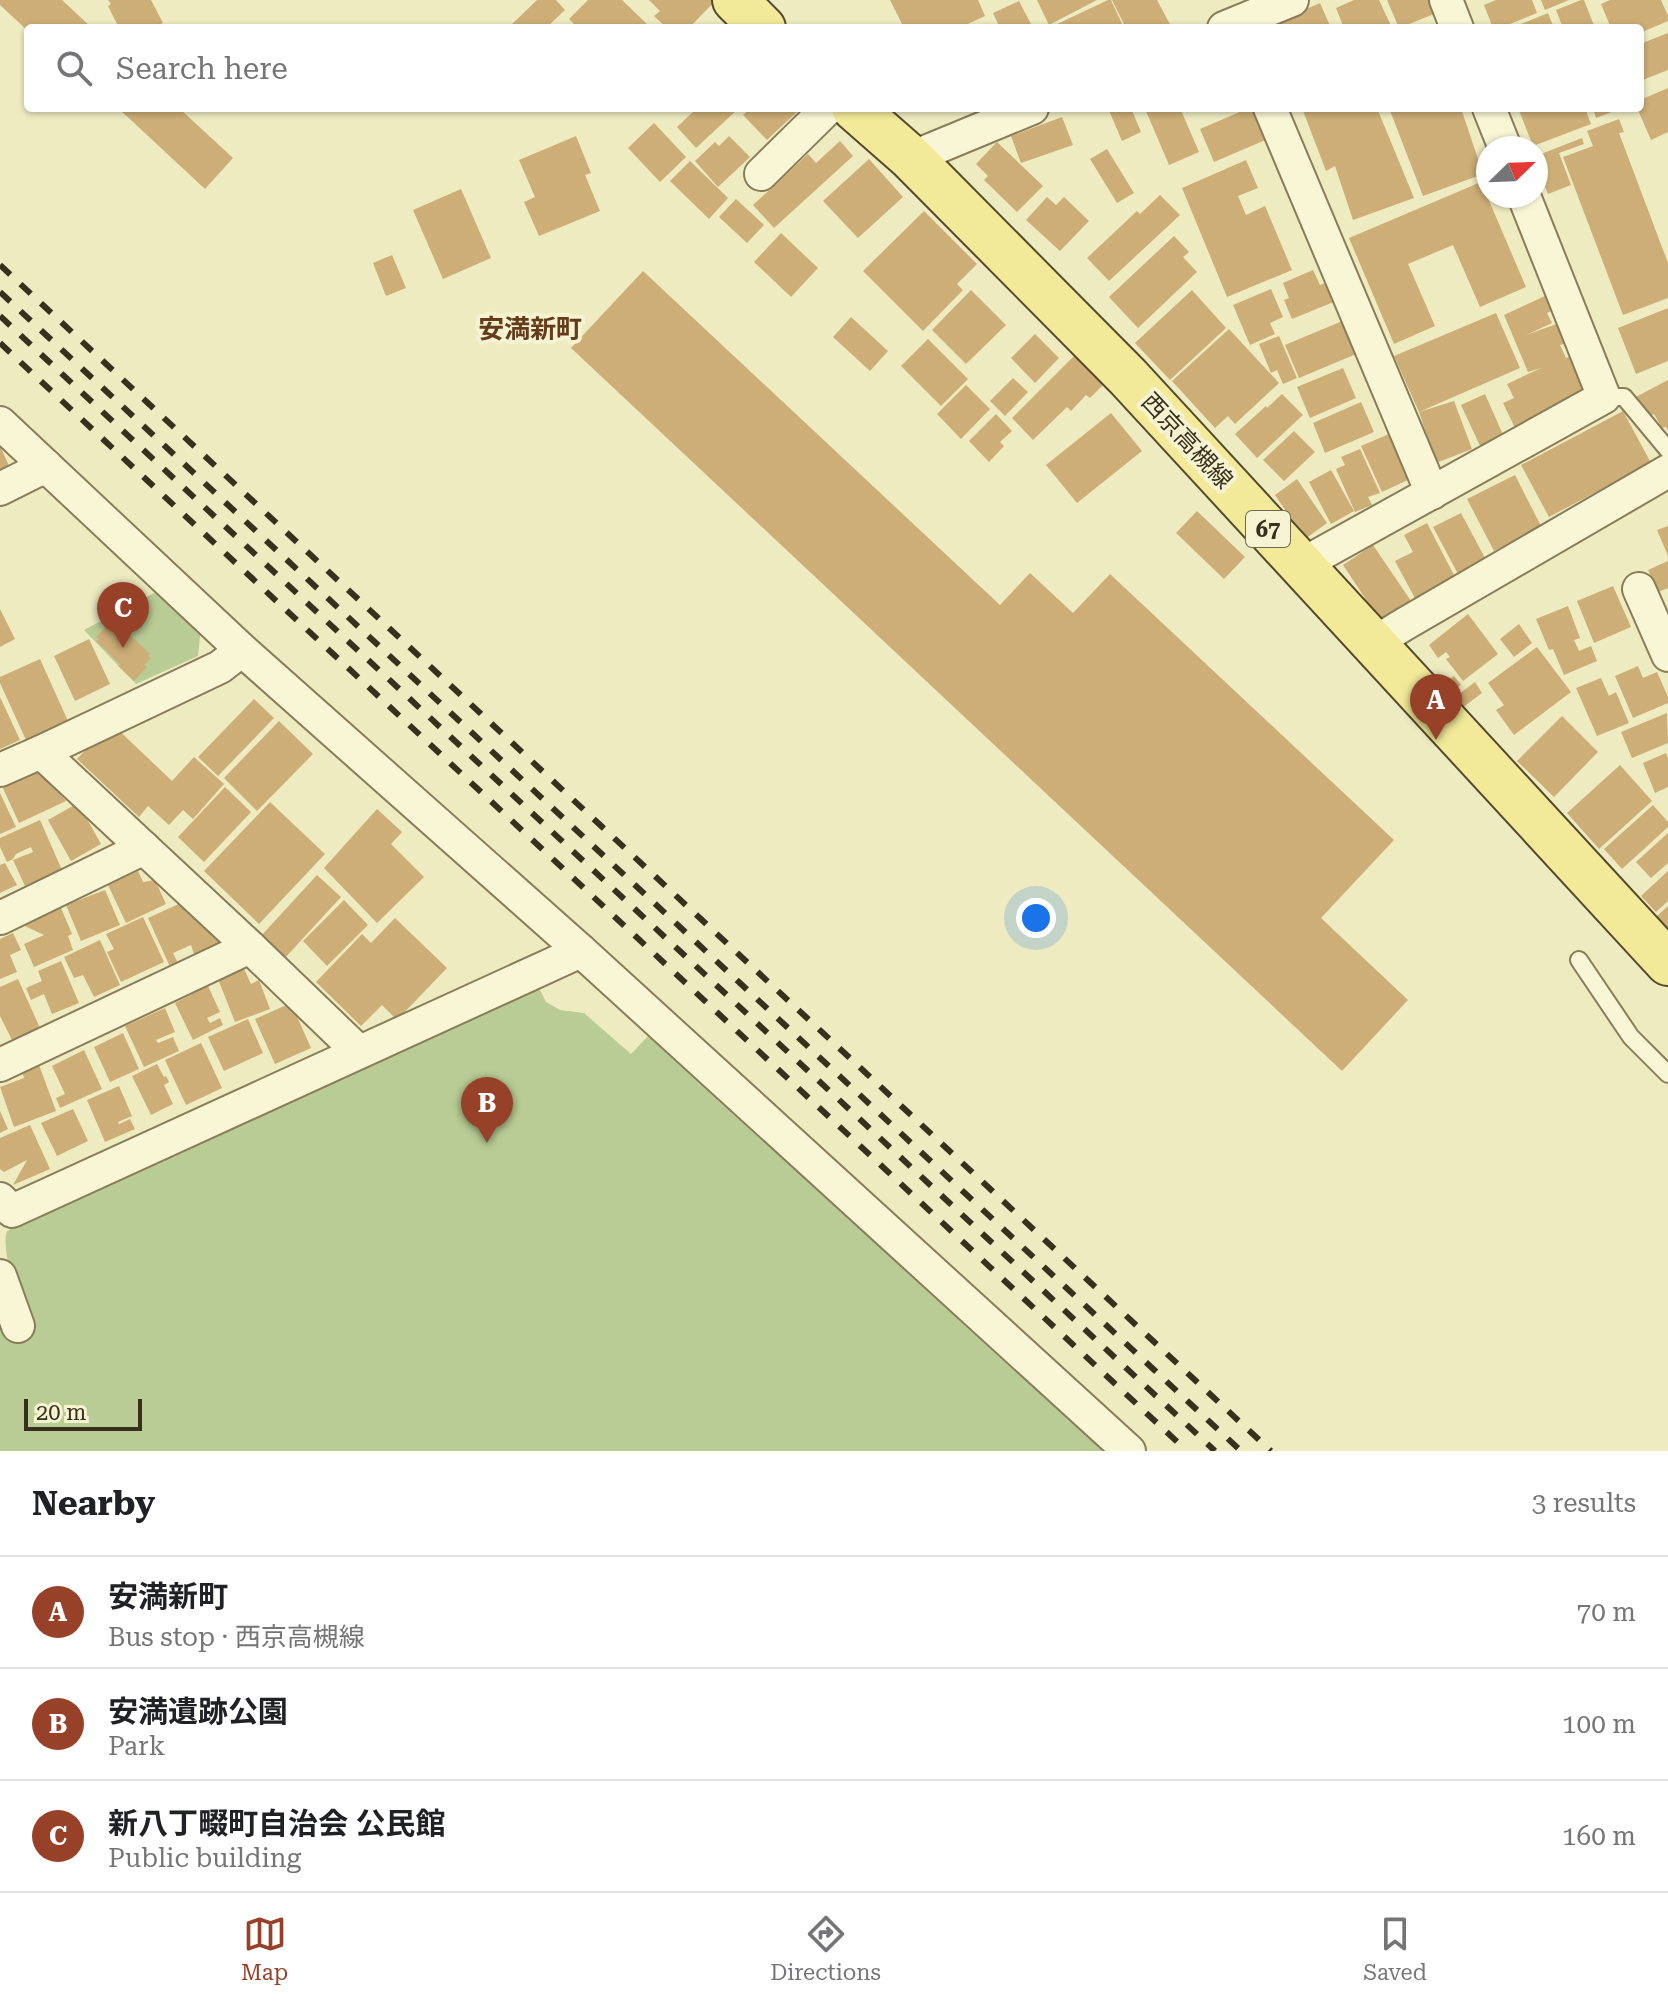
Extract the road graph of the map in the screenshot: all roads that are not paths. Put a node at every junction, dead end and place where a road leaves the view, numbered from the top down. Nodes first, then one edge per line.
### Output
1 (735, 0) edge
2 (1446, 0) edge
3 (1274, 3) edge
4 (759, 24) edge
5 (1237, 24) edge
6 (1455, 24) edge
7 (824, 112) edge
8 (859, 112) edge
9 (1022, 112) edge
10 (1272, 112) edge
11 (1491, 112) edge
12 (1500, 136) edge
13 (911, 158) junction
14 (761, 174) dead end
15 (1529, 208) edge
16 (1604, 397) junction
17 (0, 423) edge
18 (1668, 450) edge
19 (46, 466) junction
20 (1668, 471) edge
21 (0, 489) edge
22 (1432, 493) junction
23 (1301, 565) junction
24 (1639, 589) dead end
25 (1374, 643) junction
26 (242, 650) junction
27 (1668, 655) edge
28 (41, 752) junction
29 (0, 770) edge
30 (144, 848) junction
31 (0, 918) edge
32 (250, 947) junction
33 (581, 951) junction
34 (1579, 960) dead end
35 (1668, 963) edge
36 (359, 1052) junction
37 (0, 1065) edge
38 (1668, 1074) edge
39 (4, 1211) edge
40 (0, 1276) edge
41 (18, 1326) dead end
42 (1129, 1451) edge

1 - 4 main road
2 - 6 street
3 - 5 street
7 - 14 street
8 - 13 main road, 西京高槻線 / 67
9 - 13 street
10 - 22 street
11 - 12 street
13 - 23 main road, 西京高槻線 / 67
15 - 16 street
16 - 18 lane
16 - 22 street
17 - 19 street
19 - 21 street
19 - 26 street
20 - 25 street
22 - 23 street
23 - 25 main road, 西京高槻線 / 67
24 - 27 street
25 - 35 main road, 西京高槻線 / 67
26 - 28 street
26 - 33 street
28 - 29 street
28 - 30 street
30 - 31 street
30 - 32 street
32 - 36 street
32 - 37 street
33 - 36 street
33 - 42 street
34 - 38 lane
36 - 39 street
40 - 41 street

